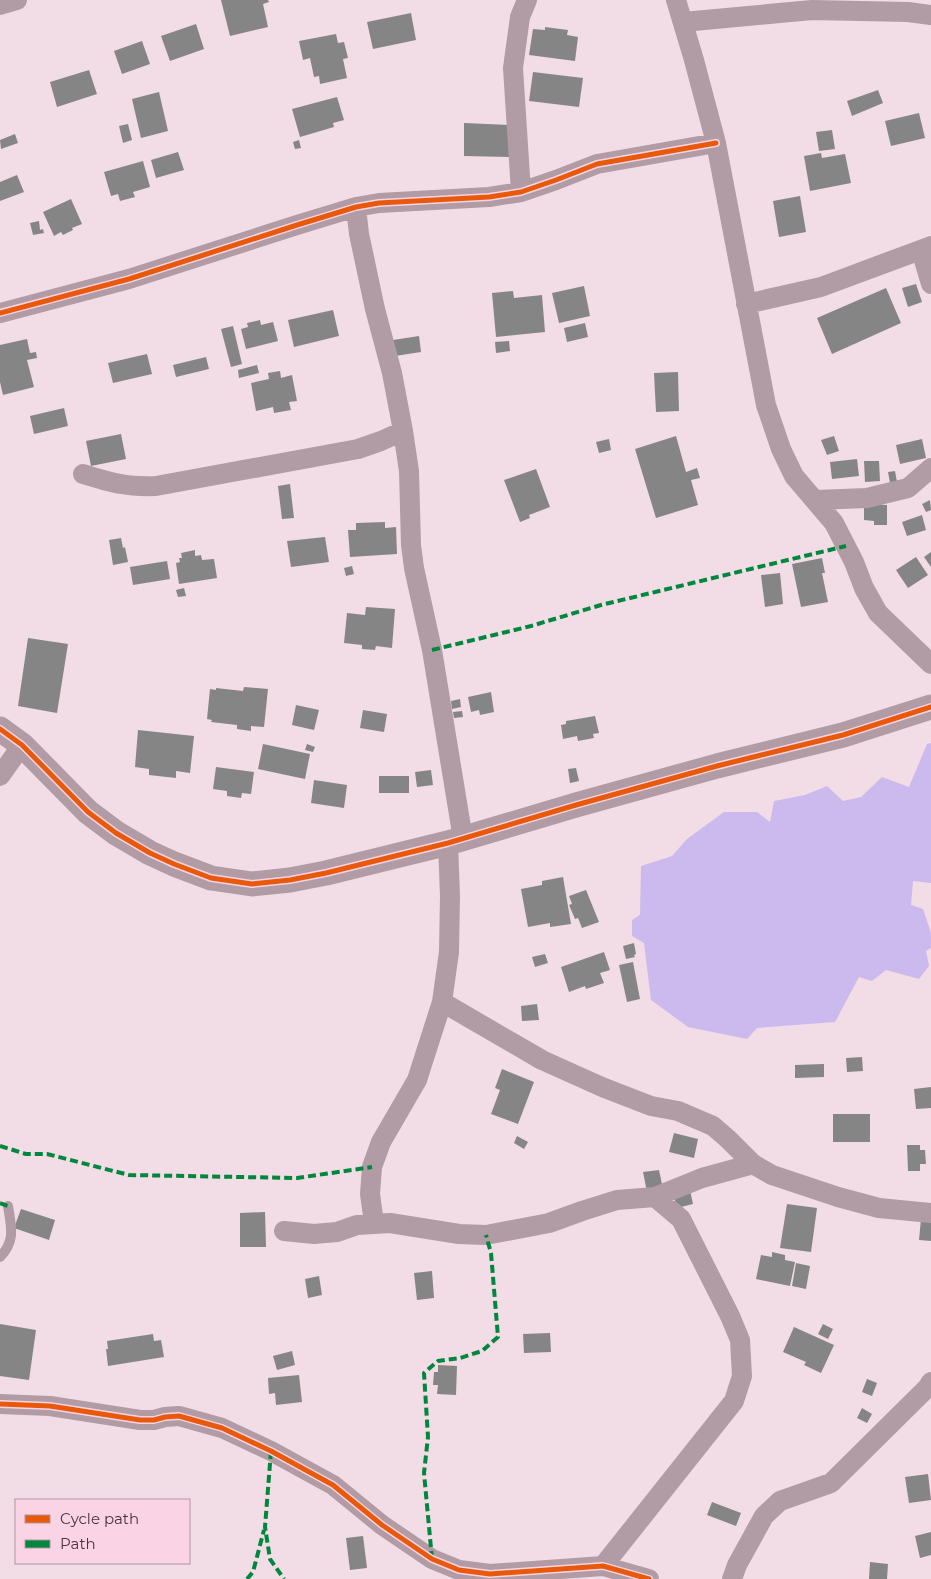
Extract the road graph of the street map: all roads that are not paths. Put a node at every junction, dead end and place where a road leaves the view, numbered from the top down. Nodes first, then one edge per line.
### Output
1 (16, 0) edge
2 (527, 0) edge
3 (676, 0) edge
4 (0, 6) edge
5 (931, 15) edge
6 (683, 22) junction
7 (716, 143) junction
8 (521, 192) junction
9 (356, 207) junction
10 (926, 248) edge
11 (931, 284) edge
12 (746, 304) junction
13 (0, 313) edge
14 (403, 430) junction
15 (931, 468) edge
16 (83, 474) dead end
17 (816, 500) junction
18 (931, 664) edge
19 (931, 707) edge
20 (0, 729) edge
21 (22, 744) junction
22 (0, 776) edge
23 (455, 841) junction
24 (442, 1002) junction
25 (753, 1164) junction
26 (655, 1196) junction
27 (8, 1206) dead end
28 (931, 1214) edge
29 (374, 1223) junction
30 (284, 1231) dead end
31 (0, 1257) edge
32 (931, 1382) edge
33 (0, 1404) edge
34 (603, 1566) junction
35 (649, 1579) edge
36 (732, 1579) edge

1 - 4 street
2 - 8 street
3 - 6 street
5 - 6 street
6 - 7 street
7 - 8 street
7 - 12 street
8 - 9 street
9 - 13 street
9 - 14 street
10 - 11 street
10 - 12 street
12 - 17 street
14 - 16 street
14 - 23 street
15 - 17 street
17 - 18 street
19 - 23 street
20 - 21 street
21 - 22 street
21 - 23 street
23 - 24 street
24 - 25 street
24 - 29 street
25 - 26 street
25 - 28 street
26 - 29 street
26 - 34 street
27 - 31 lane
29 - 30 street
32 - 36 street
33 - 34 street
34 - 35 street

